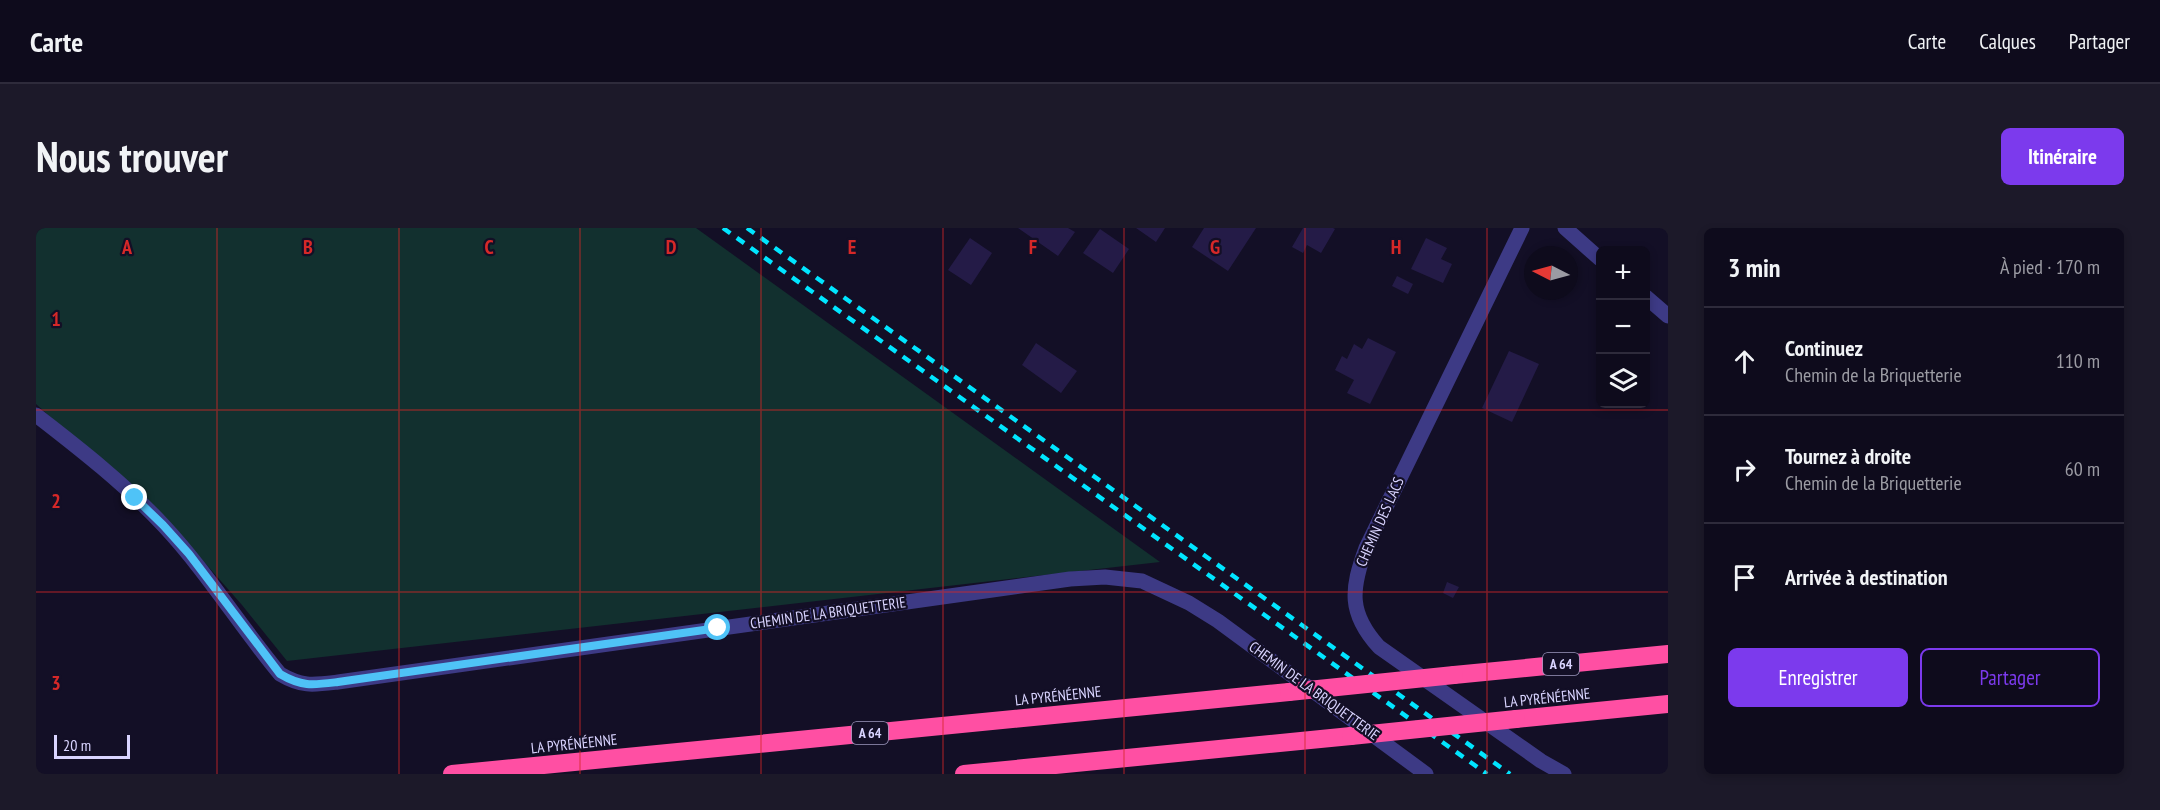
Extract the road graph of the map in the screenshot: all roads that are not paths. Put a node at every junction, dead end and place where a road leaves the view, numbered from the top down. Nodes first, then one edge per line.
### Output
1 (1522, 228) edge
2 (1564, 228) edge
3 (1596, 256) edge
4 (1649, 300) edge
5 (1668, 316) edge
6 (36, 415) edge
7 (1668, 654) edge
8 (1668, 704) edge
9 (452, 774) edge
10 (964, 774) edge
11 (1426, 774) edge
12 (1564, 774) edge

1 - 12 street, CHEMIN DES LACS
2 - 3 street
4 - 5 street
6 - 11 street, CHEMIN DE LA BRIQUETTERIE
7 - 9 highway, LA PYRÉNÉENNE / A 64, bridge
8 - 10 highway, LA PYRÉNÉENNE, bridge

